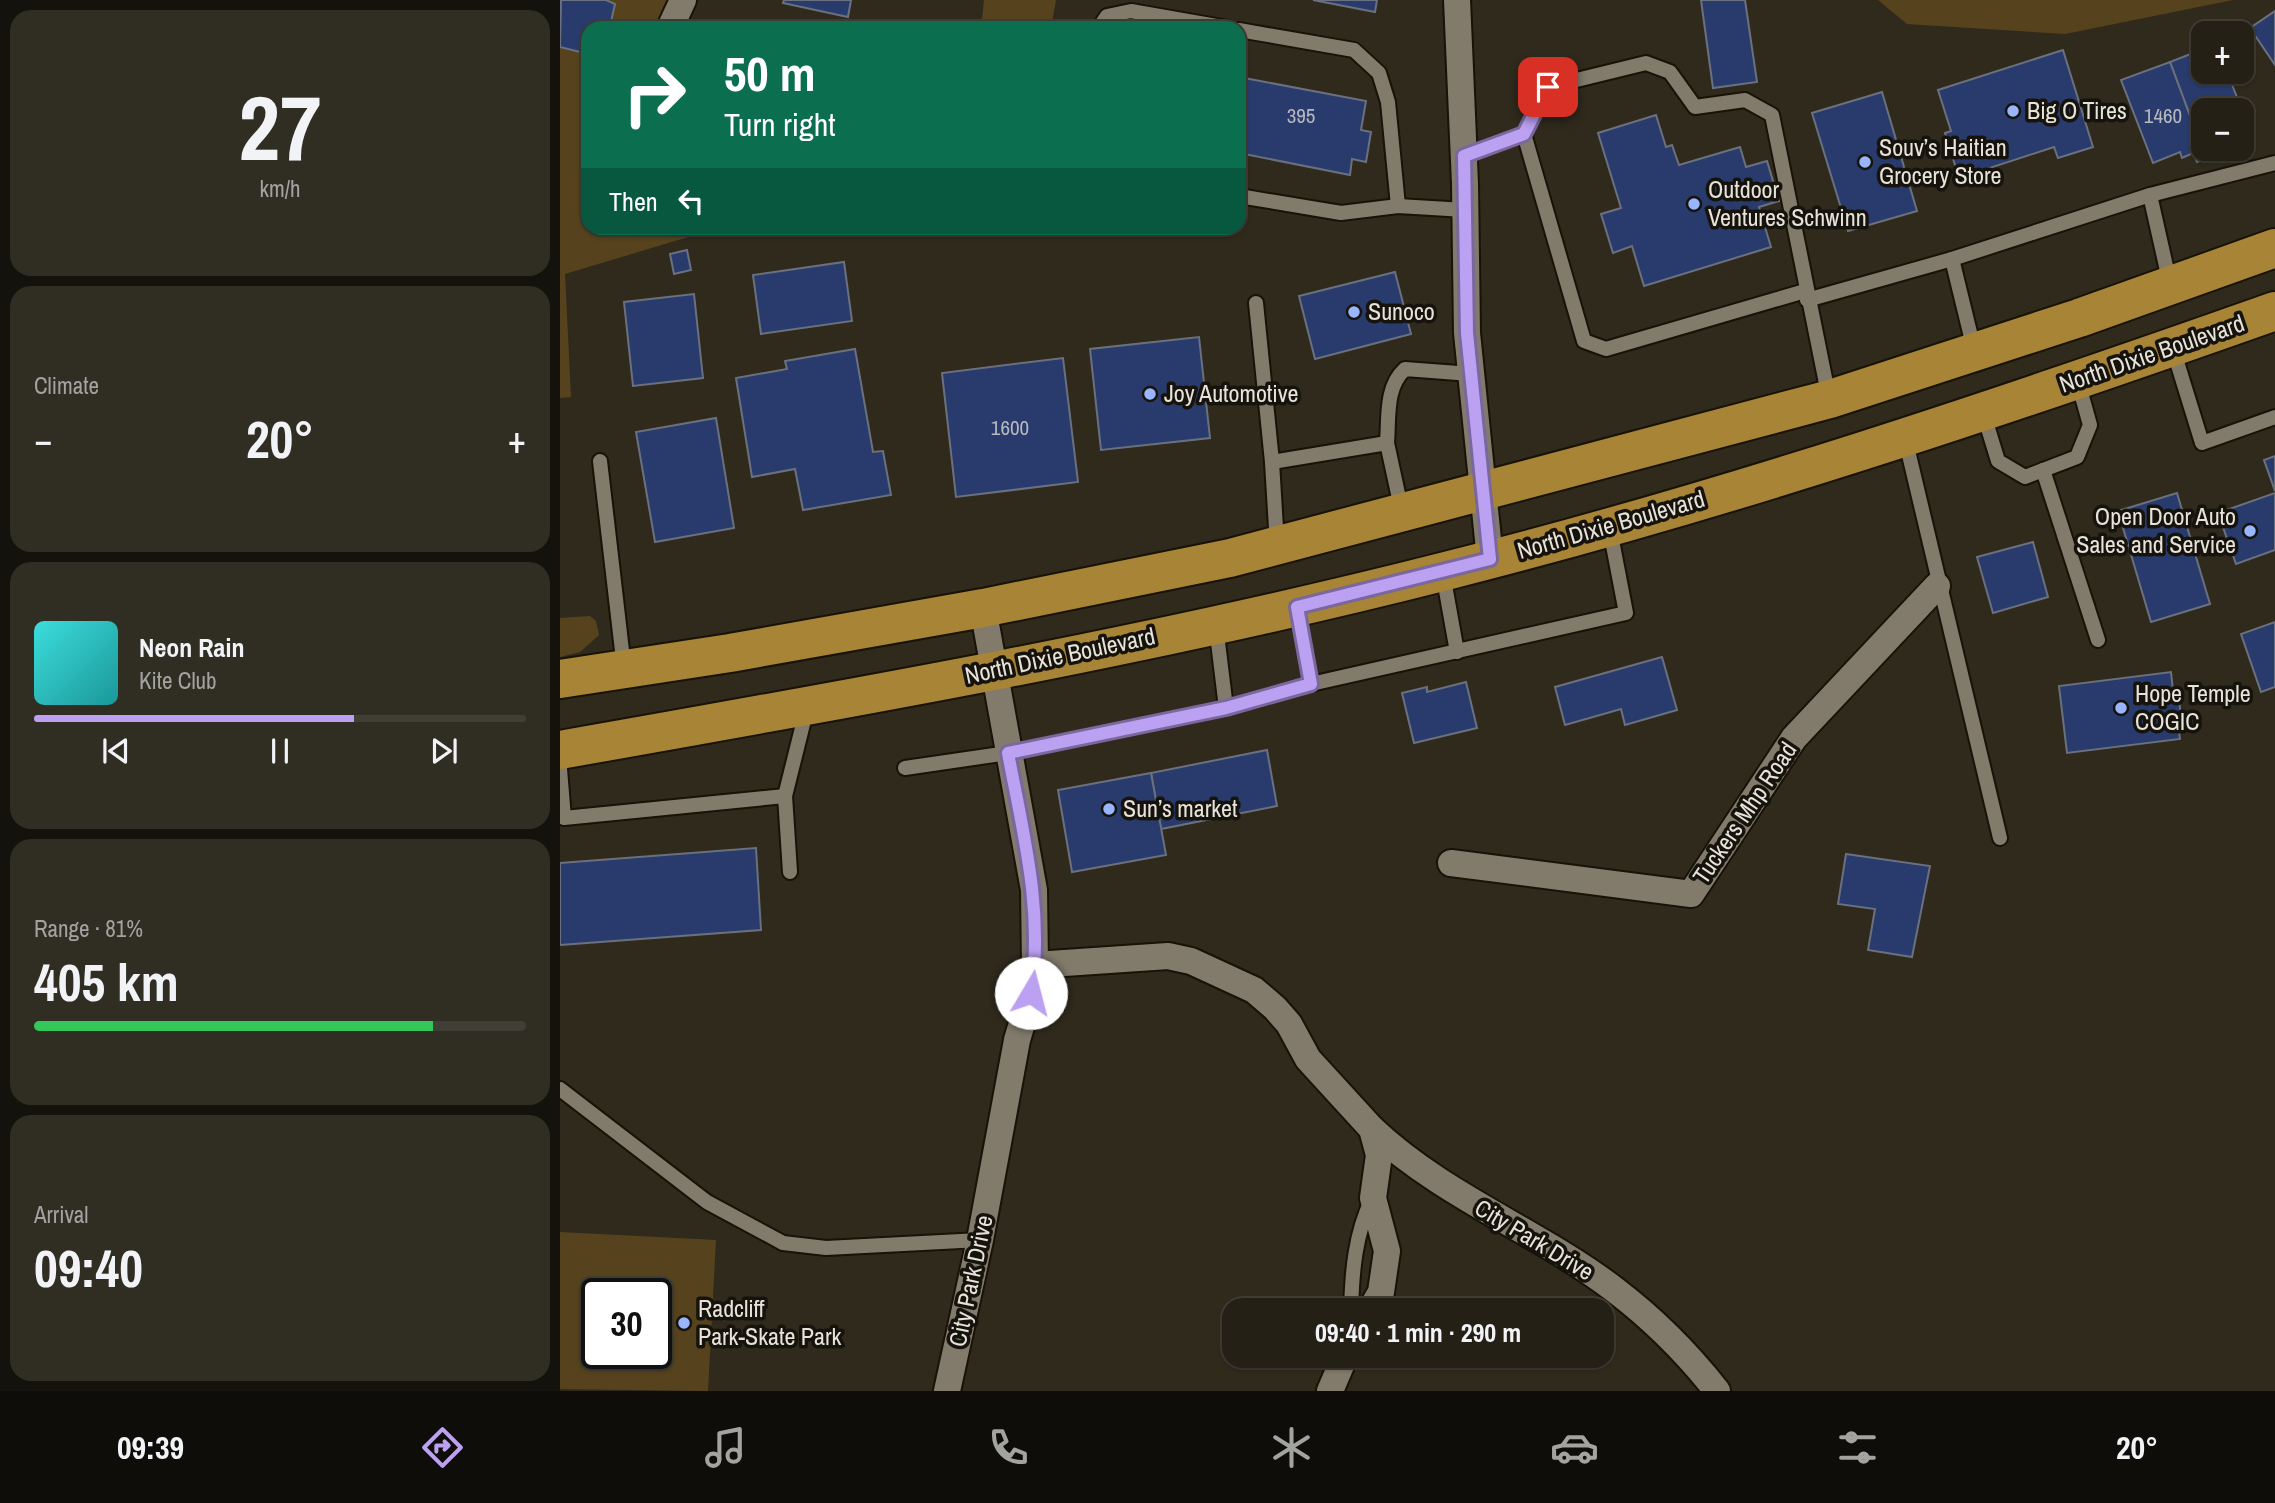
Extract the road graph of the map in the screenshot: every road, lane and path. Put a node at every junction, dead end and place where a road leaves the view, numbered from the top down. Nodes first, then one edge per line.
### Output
1 (683, 0) edge
2 (1457, 0) edge
3 (673, 21) edge
4 (1103, 21) edge
5 (1188, 21) edge
6 (1246, 31) edge
7 (1524, 134) junction
8 (1464, 156) junction
9 (2275, 163) edge
10 (2150, 195) junction
11 (1246, 198) edge
12 (1398, 206) junction
13 (1465, 210) junction
14 (2275, 248) edge
15 (1952, 259) junction
16 (2170, 286) junction
17 (1806, 295) junction
18 (1256, 303) dead end
19 (2275, 311) edge
20 (2172, 347) junction
21 (1975, 352) junction
22 (1471, 374) junction
23 (2077, 380) junction
24 (1830, 399) junction
25 (1982, 412) junction
26 (2275, 416) edge
27 (1905, 438) junction
28 (1387, 443) junction
29 (600, 461) dead end
30 (1272, 462) junction
31 (2043, 470) junction
32 (1481, 494) junction
33 (1402, 514) junction
34 (1609, 525) junction
35 (1277, 546) junction
36 (1490, 559) junction
37 (1443, 572) junction
38 (1937, 586) junction
39 (1297, 607) junction
40 (983, 608) junction
41 (1216, 623) junction
42 (2098, 640) dead end
43 (1457, 652) junction
44 (624, 669) junction
45 (994, 670) junction
46 (560, 679) edge
47 (1311, 684) junction
48 (807, 706) junction
49 (1226, 708) junction
50 (560, 750) edge
51 (1008, 753) junction
52 (905, 768) dead end
53 (560, 769) edge
54 (785, 796) junction
55 (562, 818) edge
56 (2000, 838) dead end
57 (1451, 863) dead end
58 (790, 872) dead end
59 (1035, 965) junction
60 (560, 1089) edge
61 (1372, 1129) junction
62 (1373, 1198) junction
63 (980, 1240) junction
64 (1351, 1298) edge
65 (1378, 1298) edge
66 (1340, 1368) edge
67 (947, 1391) edge
68 (1330, 1391) edge
69 (1717, 1391) edge

1 - 3 street
2 - 8 street
4 - 5 lane
6 - 12 lane
7 - 8 lane
7 - 17 lane
7 - 17 lane
8 - 13 street
9 - 10 lane
10 - 15 lane
10 - 16 lane
11 - 12 lane
12 - 13 lane
13 - 22 street
14 - 16 highway
15 - 17 lane
15 - 21 lane
16 - 21 highway
17 - 24 lane
18 - 30 lane
19 - 20 highway, North Dixie Boulevard
20 - 23 highway, North Dixie Boulevard
20 - 26 lane
21 - 24 highway
22 - 28 lane
22 - 32 street
23 - 25 highway, North Dixie Boulevard
23 - 31 lane
24 - 32 highway
25 - 27 highway, North Dixie Boulevard
25 - 31 lane
27 - 34 highway, North Dixie Boulevard
27 - 38 lane
28 - 30 lane
28 - 33 lane
29 - 44 lane
30 - 35 lane
31 - 42 lane
32 - 33 highway
32 - 36 street
33 - 35 highway
34 - 36 highway, North Dixie Boulevard
34 - 43 lane
35 - 40 highway
36 - 37 highway, North Dixie Boulevard
37 - 39 highway, North Dixie Boulevard
37 - 43 lane
38 - 56 lane
38 - 57 street, Tuckers Mhp Road
39 - 41 highway, North Dixie Boulevard
39 - 47 lane
40 - 44 highway
40 - 45 street, City Park Drive
41 - 45 highway, North Dixie Boulevard
41 - 49 lane
43 - 47 lane
44 - 46 highway
45 - 48 highway, North Dixie Boulevard
45 - 51 street, City Park Drive
47 - 49 lane
48 - 50 highway, North Dixie Boulevard
48 - 54 lane
49 - 51 lane
51 - 52 lane
51 - 59 street, City Park Drive
53 - 55 lane
54 - 55 lane
54 - 58 lane
59 - 61 street, City Park Drive
59 - 63 street, City Park Drive
60 - 63 lane
61 - 62 street
61 - 69 street, City Park Drive
62 - 64 lane
62 - 65 street
63 - 67 street, City Park Drive
66 - 68 street

